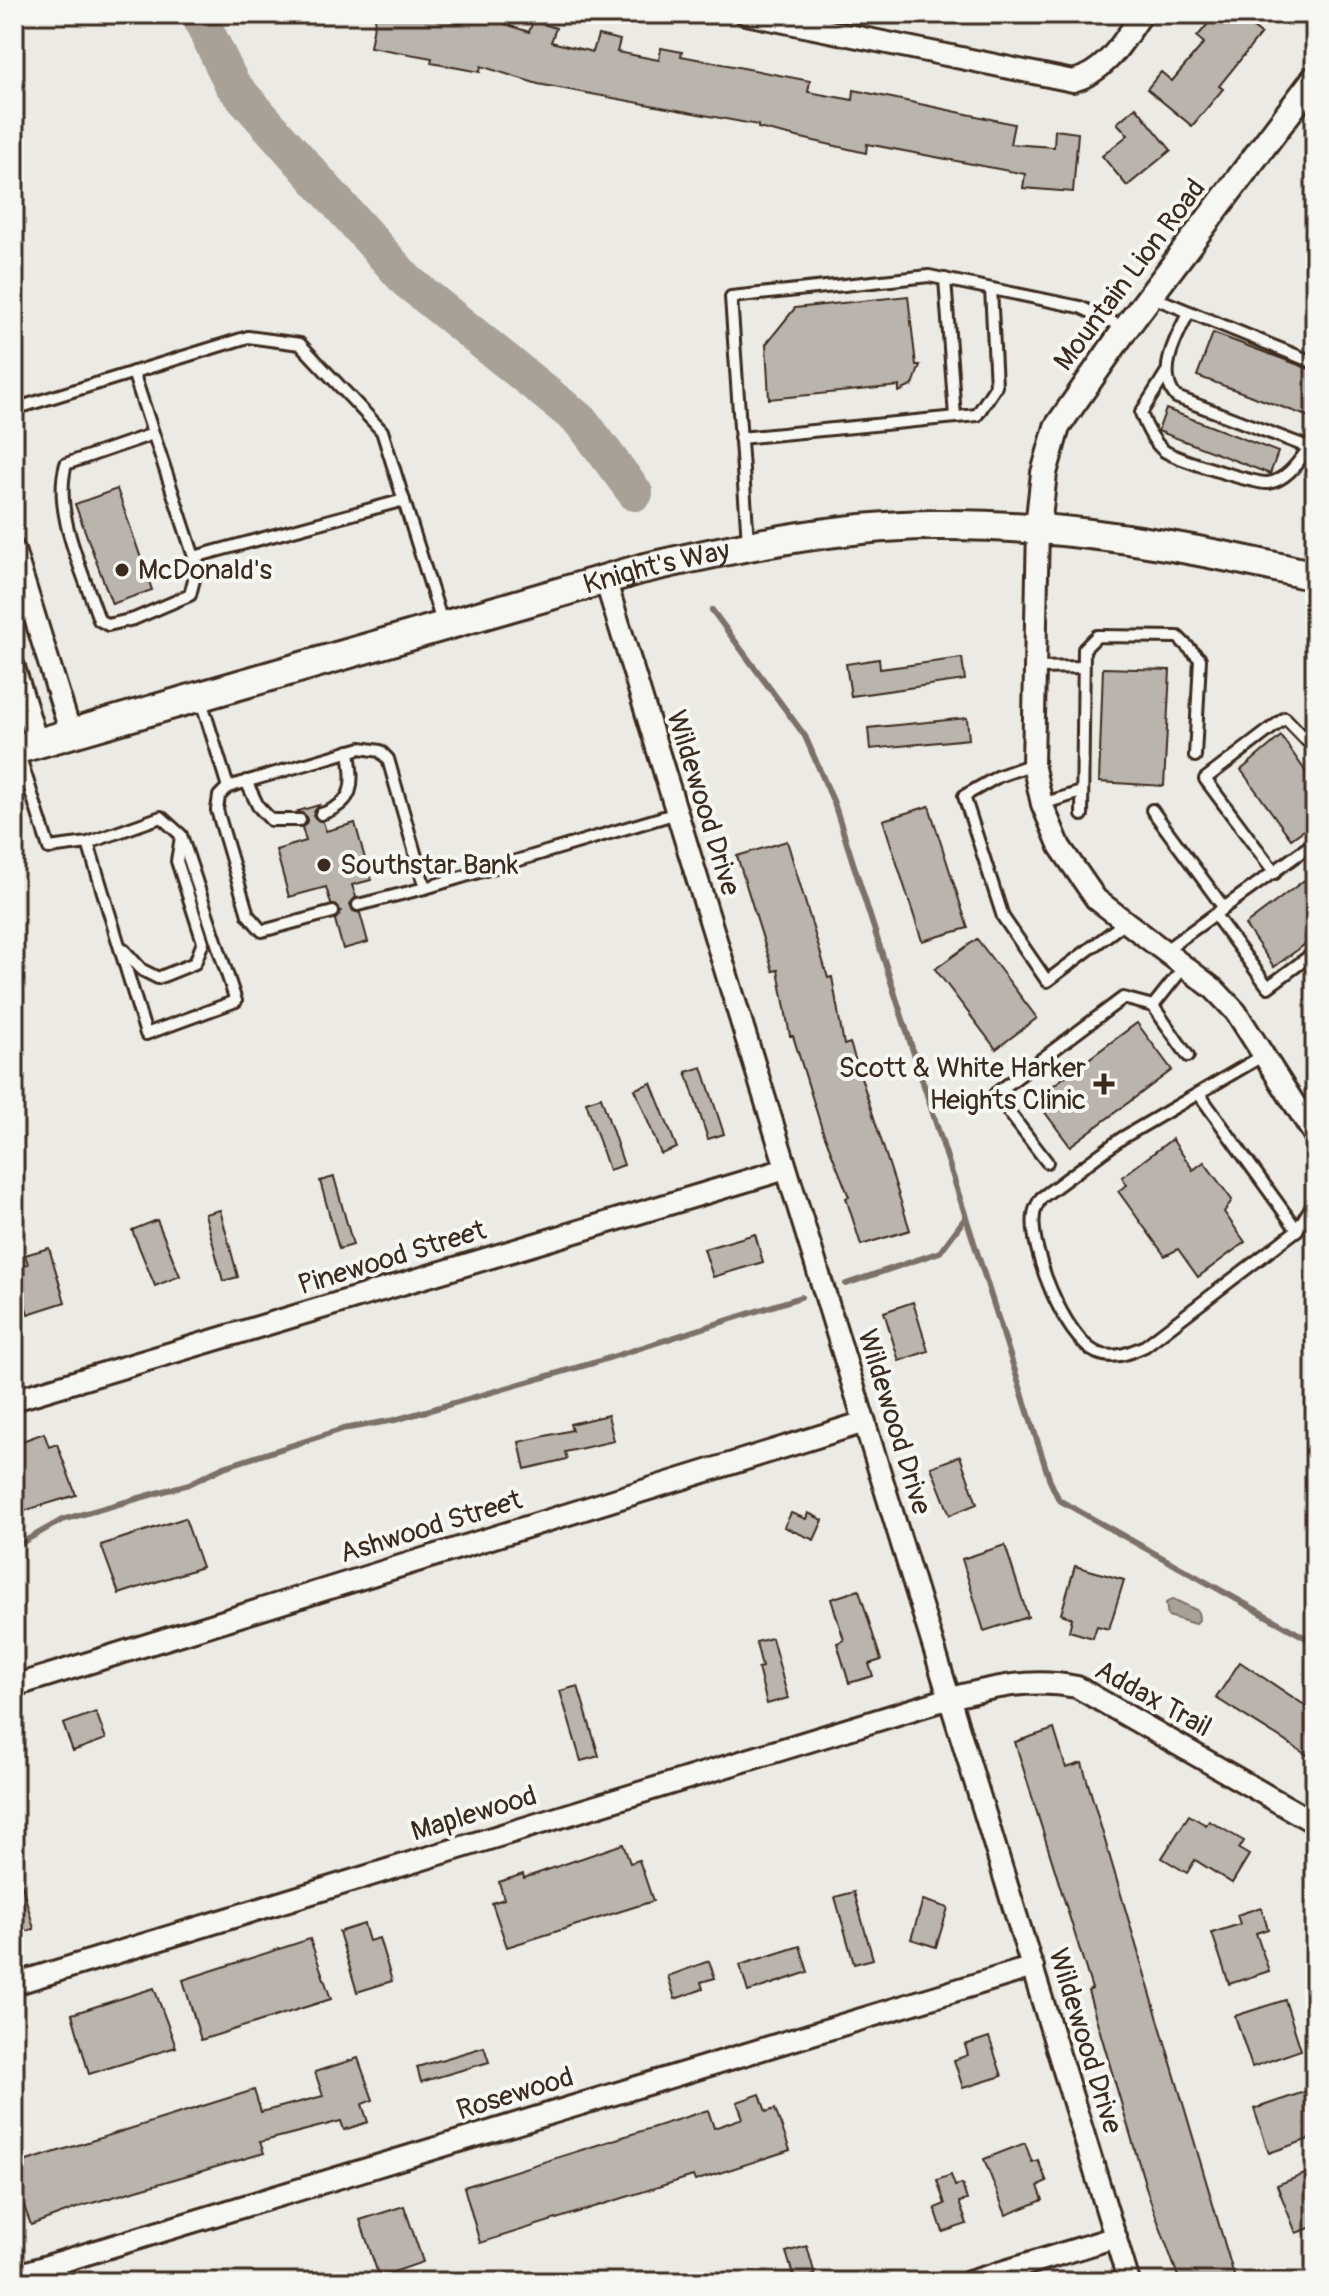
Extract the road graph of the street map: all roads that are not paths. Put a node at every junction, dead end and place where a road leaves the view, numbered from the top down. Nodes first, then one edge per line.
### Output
1 (746, 14) edge
2 (1142, 14) edge
3 (1315, 78) edge
4 (945, 279) junction
5 (991, 289) junction
6 (1150, 296) junction
7 (1189, 312) junction
8 (1126, 328) junction
9 (1315, 363) edge
10 (133, 372) junction
11 (1166, 373) junction
12 (14, 409) edge
13 (955, 417) junction
14 (153, 434) junction
15 (740, 438) junction
16 (1312, 449) edge
17 (404, 500) junction
18 (1038, 527) junction
19 (749, 547) junction
20 (15, 556) edge
21 (194, 557) junction
22 (1315, 576) edge
23 (605, 579) junction
24 (443, 626) junction
25 (14, 667) edge
26 (1083, 667) junction
27 (1036, 668) junction
28 (200, 696) junction
29 (71, 734) junction
30 (23, 747) edge
31 (1315, 749) edge
32 (349, 751) junction
33 (1195, 756) dead end
34 (1033, 764) junction
35 (246, 781) junction
36 (228, 787) junction
37 (1081, 792) junction
38 (1042, 804) junction
39 (1152, 810) dead end
40 (677, 813) junction
41 (321, 814) dead end
42 (1082, 815) dead end
43 (300, 820) dead end
44 (181, 835) junction
45 (1315, 842) edge
46 (88, 843) junction
47 (1275, 873) junction
48 (425, 888) junction
49 (358, 905) dead end
50 (333, 912) dead end
51 (1220, 912) junction
52 (1124, 923) junction
53 (120, 945) junction
54 (1164, 952) junction
55 (1315, 952) edge
56 (1184, 967) junction
57 (1153, 1006) junction
58 (1264, 1055) junction
59 (1188, 1056) dead end
60 (1199, 1094) junction
61 (1315, 1136) edge
62 (1047, 1162) dead end
63 (786, 1169) junction
64 (1315, 1201) edge
65 (1297, 1230) junction
66 (14, 1400) edge
67 (865, 1422) junction
68 (14, 1686) edge
69 (950, 1698) junction
70 (1315, 1823) edge
71 (1033, 1967) junction
72 (14, 1984) edge
73 (1116, 2237) junction
74 (14, 2276) edge
75 (969, 2282) edge
76 (1129, 2282) edge

1 - 2 street
3 - 6 street, Mountain Lion Road
4 - 5 lane
4 - 13 lane
4 - 15 lane
5 - 8 lane
5 - 13 lane
6 - 7 lane
6 - 8 street, Mountain Lion Road
7 - 9 lane
7 - 11 lane
8 - 18 street, Mountain Lion Road
10 - 12 lane
10 - 14 lane
10 - 17 lane
11 - 16 lane
11 - 16 lane
13 - 15 lane
14 - 21 lane
14 - 21 lane
15 - 19 lane
17 - 21 lane
17 - 24 lane
18 - 19 main road, Knight's Way
18 - 22 main road, Knight's Way
18 - 27 street
19 - 23 main road, Knight's Way
20 - 29 street
23 - 24 main road, Knight's Way
23 - 40 street, Wildewood Drive
24 - 28 main road, Knight's Way
25 - 30 street
26 - 27 lane
26 - 33 lane
26 - 37 lane
27 - 34 street
28 - 29 main road, Knight's Way
28 - 36 lane
29 - 30 main road, Knight's Way
30 - 46 lane
31 - 47 lane
32 - 35 lane
32 - 41 lane
32 - 48 lane
34 - 38 street
34 - 52 lane
35 - 36 lane
35 - 43 lane
36 - 50 lane
37 - 38 lane
37 - 42 lane
38 - 52 street
39 - 51 lane
40 - 48 lane
40 - 63 street, Wildewood Drive
44 - 46 lane
44 - 53 lane
44 - 53 lane
45 - 47 lane
46 - 53 lane
47 - 51 lane
48 - 49 lane
51 - 54 lane
51 - 55 lane
52 - 54 street
54 - 56 street
56 - 57 lane
56 - 58 street
57 - 59 lane
57 - 62 lane
58 - 60 lane
58 - 61 street
60 - 65 lane
60 - 65 lane
63 - 66 street, Pinewood Street
63 - 67 street, Wildewood Drive
64 - 65 lane
67 - 68 street, Ashwood Street
67 - 69 street, Wildewood Drive
69 - 70 street, Addax Trail
69 - 71 street, Wildewood Drive
69 - 72 street, Maplewood
71 - 73 street, Wildewood Drive
71 - 74 street, Rosewood
73 - 75 street
73 - 76 street, Wildewood Drive

